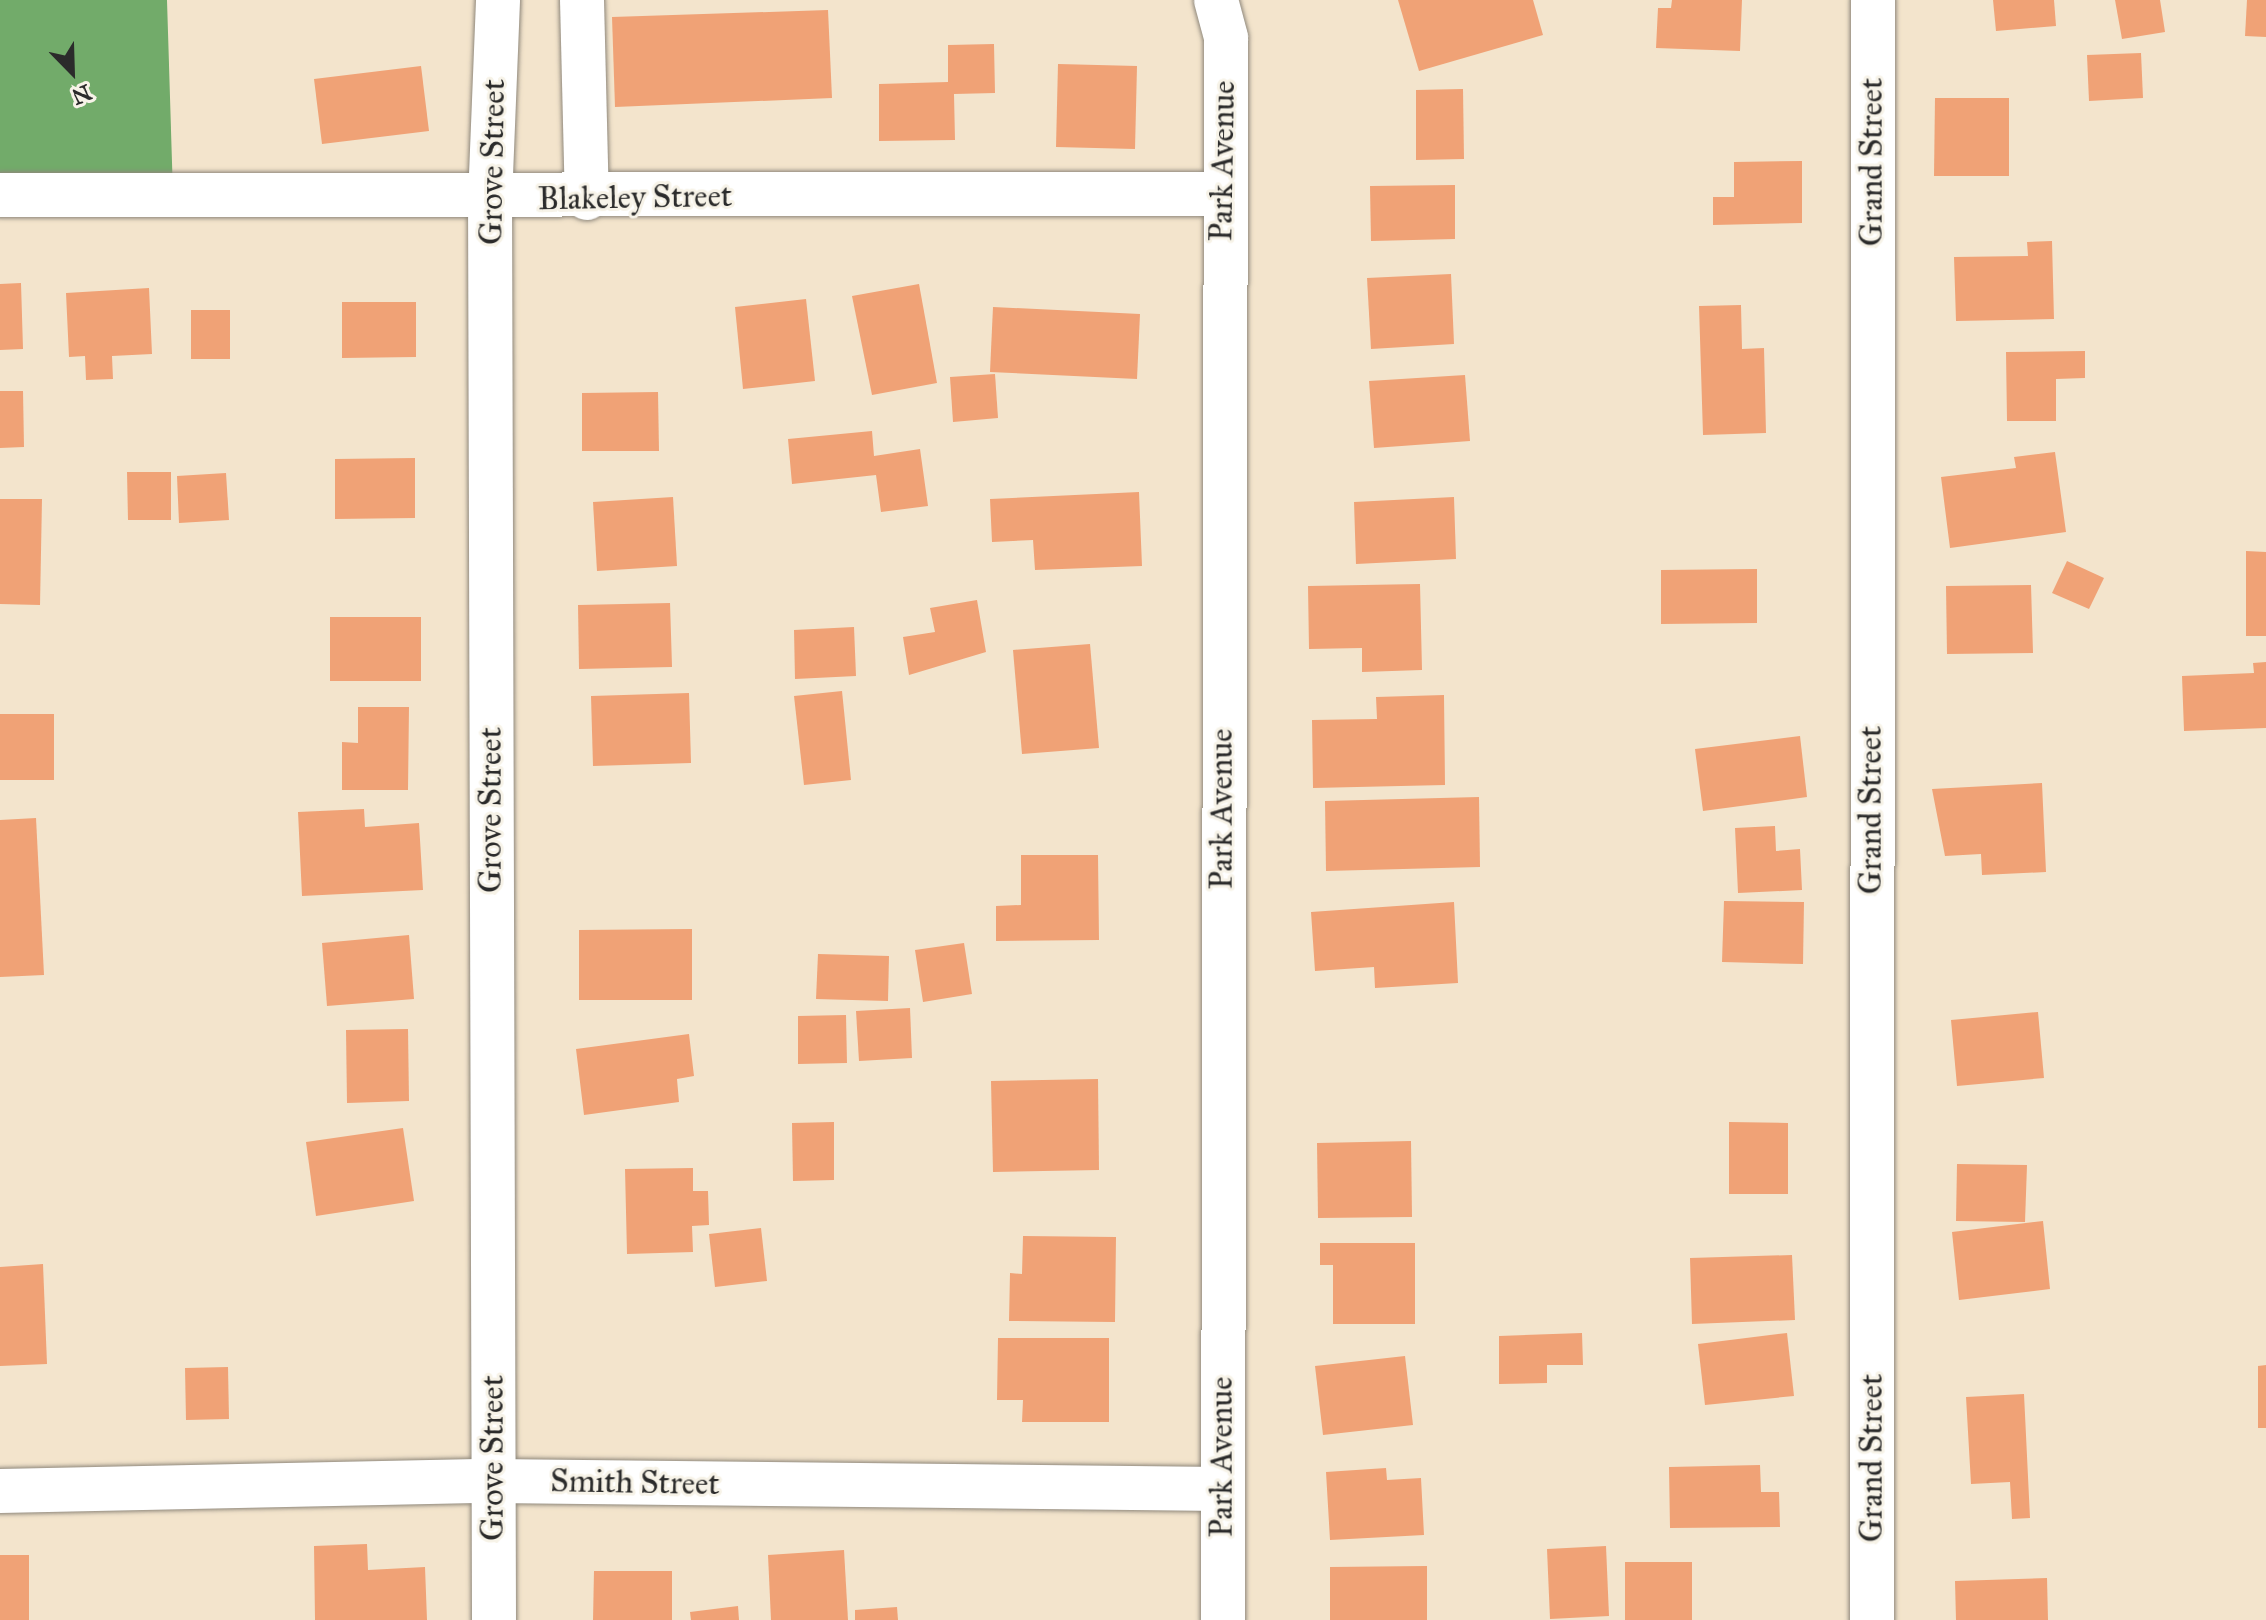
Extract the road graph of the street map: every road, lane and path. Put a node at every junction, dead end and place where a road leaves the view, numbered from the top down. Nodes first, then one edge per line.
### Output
1 (498, 0) edge
2 (582, 0) edge
3 (1216, 0) edge
4 (1873, 0) edge
5 (1221, 194) junction
6 (0, 195) edge
7 (587, 198) junction
8 (490, 200) junction
9 (492, 1481) junction
10 (1222, 1489) junction
11 (0, 1491) edge
12 (494, 1620) edge
13 (1223, 1620) edge
14 (1872, 1620) edge

1 - 8 street, Grove Street
2 - 7 street
3 - 5 street, Park Avenue
4 - 14 street, Grand Street
5 - 7 street, Blakeley Street
5 - 10 street, Park Avenue
6 - 8 street, Blakeley Street
7 - 8 street, Blakeley Street
8 - 9 street, Grove Street
9 - 10 street, Smith Street
9 - 11 street, Smith Street
9 - 12 street, Grove Street
10 - 13 street, Park Avenue

